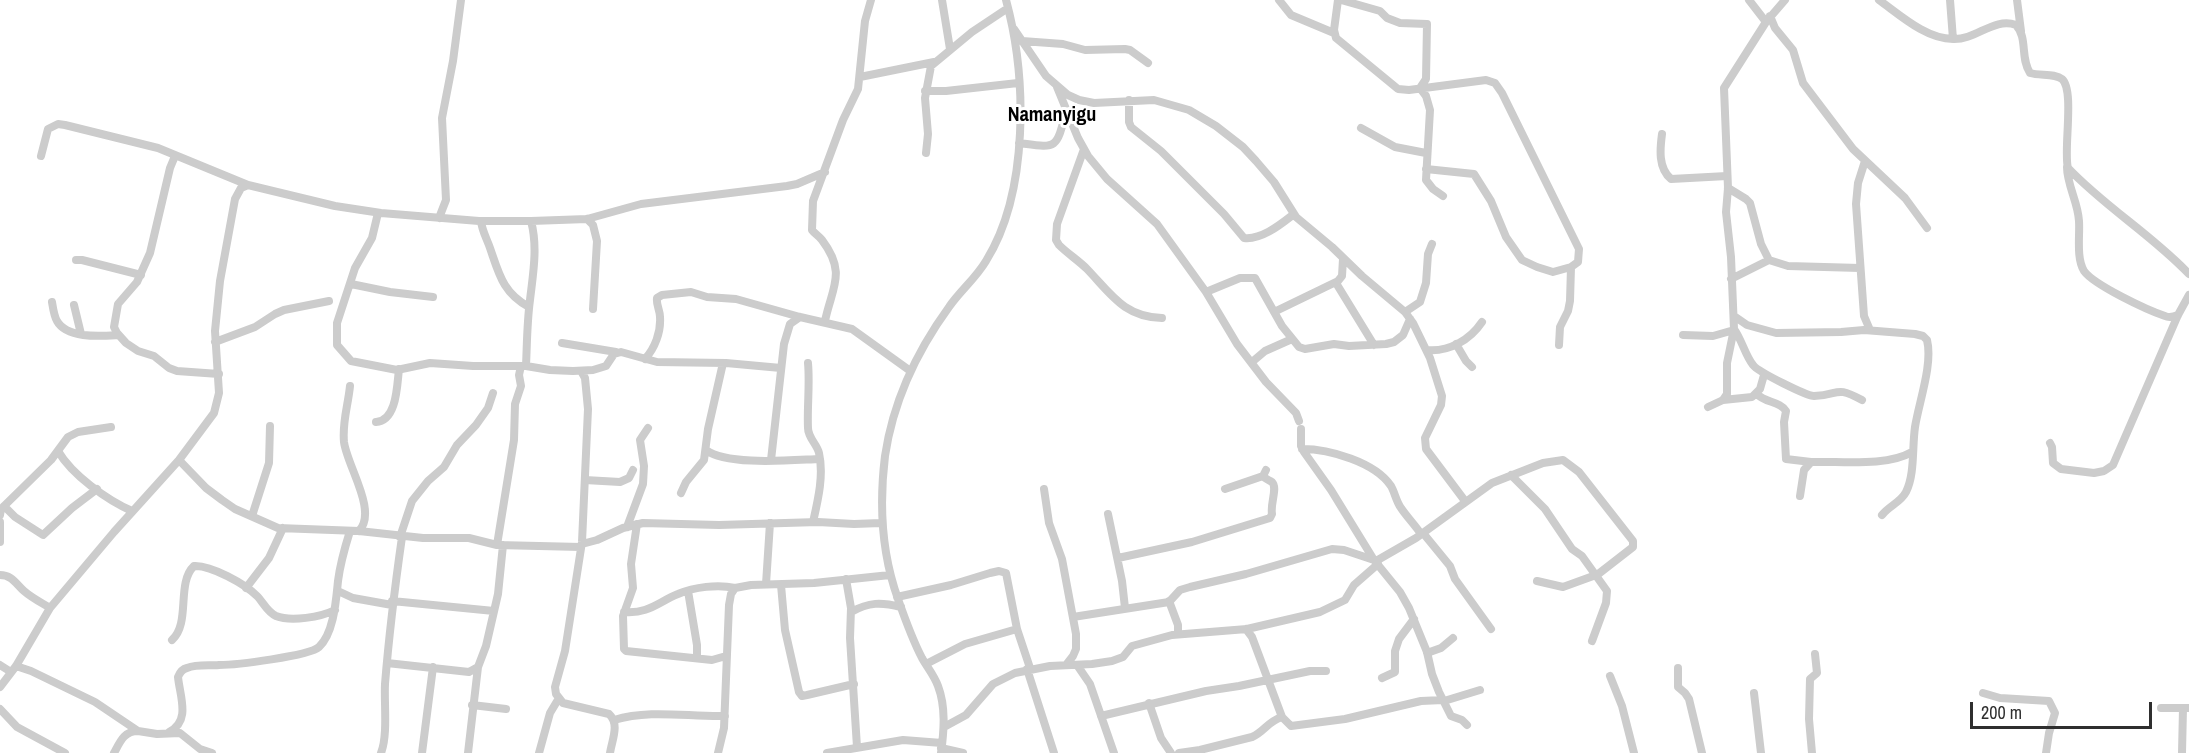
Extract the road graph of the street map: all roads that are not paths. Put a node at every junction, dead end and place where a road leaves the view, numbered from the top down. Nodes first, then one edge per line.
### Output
1 (461, 0) edge
2 (871, 0) edge
3 (942, 0) edge
4 (1279, 0) edge
5 (1340, 0) edge
6 (1749, 0) edge
7 (1785, 0) edge
8 (1879, 0) edge
9 (1950, 0) edge
10 (2018, 0) edge
11 (1007, 4) edge
12 (2020, 14) junction
13 (1768, 19) junction
14 (2010, 22) junction
15 (1011, 25) junction
16 (2021, 32) junction
17 (1334, 33) junction
18 (1953, 39) junction
19 (1022, 41) junction
20 (950, 49) junction
21 (934, 62) junction
22 (1148, 63) dead end
23 (860, 77) junction
24 (1018, 83) junction
25 (1056, 86) junction
26 (1420, 88) junction
27 (925, 91) junction
28 (1129, 100) junction
29 (1066, 111) junction
30 (1361, 128) dead end
31 (1662, 134) dead end
32 (1019, 143) junction
33 (1084, 149) junction
34 (926, 153) dead end
35 (1426, 153) junction
36 (41, 156) dead end
37 (175, 156) junction
38 (1865, 161) junction
39 (2067, 165) junction
40 (1426, 169) junction
41 (825, 172) junction
42 (1727, 176) junction
43 (248, 185) junction
44 (1728, 188) junction
45 (1443, 196) dead end
46 (378, 213) junction
47 (1294, 214) junction
48 (439, 218) junction
49 (587, 219) junction
50 (481, 221) junction
51 (531, 221) junction
52 (1927, 228) dead end
53 (1432, 244) dead end
54 (1343, 259) junction
55 (1769, 260) junction
56 (76, 261) dead end
57 (1571, 267) junction
58 (1860, 268) junction
59 (2189, 274) edge
60 (141, 275) junction
61 (1731, 279) junction
62 (1336, 283) junction
63 (351, 284) junction
64 (1206, 292) junction
65 (2189, 295) edge
66 (433, 297) dead end
67 (328, 301) dead end
68 (52, 302) dead end
69 (74, 305) dead end
70 (529, 307) junction
71 (593, 309) dead end
72 (1274, 312) junction
73 (1408, 315) junction
74 (1734, 316) junction
75 (800, 317) junction
76 (1162, 318) dead end
77 (2174, 318) junction
78 (825, 321) junction
79 (1482, 322) dead end
80 (1734, 329) junction
81 (1870, 330) junction
82 (81, 334) junction
83 (118, 335) junction
84 (1683, 335) dead end
85 (1292, 339) junction
86 (216, 342) junction
87 (562, 343) dead end
88 (1456, 344) junction
89 (1374, 345) junction
90 (1558, 345) dead end
91 (1427, 350) junction
92 (616, 352) junction
93 (645, 358) junction
94 (1252, 362) junction
95 (723, 363) junction
96 (808, 363) dead end
97 (523, 366) junction
98 (1473, 367) dead end
99 (781, 368) junction
100 (399, 369) junction
101 (909, 370) junction
102 (581, 371) junction
103 (219, 374) junction
104 (1764, 375) junction
105 (350, 386) dead end
106 (493, 393) dead end
107 (1757, 394) junction
108 (1723, 400) junction
109 (1862, 400) dead end
110 (1708, 407) dead end
111 (376, 422) dead end
112 (270, 426) dead end
113 (111, 427) dead end
114 (648, 428) dead end
115 (2050, 443) dead end
116 (1302, 449) junction
117 (706, 450) junction
118 (58, 451) junction
119 (1912, 452) junction
120 (1900, 458) junction
121 (819, 459) junction
122 (179, 460) junction
123 (771, 460) junction
124 (1811, 462) junction
125 (1911, 467) junction
126 (633, 470) dead end
127 (1511, 475) junction
128 (585, 480) junction
129 (97, 489) junction
130 (1044, 489) dead end
131 (1225, 489) dead end
132 (681, 494) dead end
133 (1800, 496) dead end
134 (1465, 501) junction
135 (4, 506) junction
136 (132, 511) junction
137 (1108, 514) dead end
138 (0, 515) edge
139 (1882, 515) dead end
140 (252, 516) junction
141 (0, 522) edge
142 (813, 522) junction
143 (881, 523) junction
144 (637, 524) junction
145 (770, 524) junction
146 (627, 527) junction
147 (283, 528) junction
148 (350, 531) junction
149 (359, 531) junction
150 (1422, 533) junction
151 (401, 537) junction
152 (0, 542) edge
153 (500, 545) junction
154 (581, 546) junction
155 (1118, 558) junction
156 (1376, 562) junction
157 (0, 575) edge
158 (890, 575) junction
159 (1597, 575) junction
160 (846, 579) junction
161 (1537, 581) dead end
162 (766, 584) junction
163 (781, 585) junction
164 (246, 588) junction
165 (735, 588) junction
166 (338, 591) junction
167 (688, 591) junction
168 (897, 597) junction
169 (1169, 601) junction
170 (392, 603) junction
171 (901, 607) junction
172 (50, 608) junction
173 (1125, 608) junction
174 (335, 610) junction
175 (494, 611) junction
176 (624, 612) junction
177 (851, 612) junction
178 (1073, 617) junction
179 (1414, 619) junction
180 (1017, 629) junction
181 (1246, 629) junction
182 (1491, 629) dead end
183 (1178, 634) junction
184 (1453, 638) dead end
185 (172, 640) dead end
186 (1592, 641) dead end
187 (1427, 653) junction
188 (1815, 654) dead end
189 (726, 656) junction
190 (697, 658) junction
191 (387, 663) junction
192 (926, 664) junction
193 (1066, 664) junction
194 (1077, 665) junction
195 (0, 666) edge
196 (433, 667) junction
197 (478, 667) junction
198 (1678, 668) dead end
199 (13, 669) junction
200 (1029, 669) junction
201 (1326, 670) dead end
202 (1610, 676) dead end
203 (1382, 678) dead end
204 (1269, 680) junction
205 (854, 684) junction
206 (0, 687) edge
207 (1480, 690) dead end
208 (1754, 693) dead end
209 (1983, 693) dead end
210 (559, 698) junction
211 (1444, 701) junction
212 (1149, 703) junction
213 (472, 705) junction
214 (2161, 708) dead end
215 (2186, 708) edge
216 (506, 709) dead end
217 (0, 710) edge
218 (724, 716) junction
219 (1101, 716) junction
220 (1282, 717) junction
221 (614, 720) junction
222 (1467, 725) dead end
223 (944, 727) junction
224 (138, 731) junction
225 (169, 732) junction
226 (883, 742) junction
227 (857, 747) junction
228 (941, 748) edge
229 (65, 753) edge
230 (114, 753) edge
231 (212, 753) edge
232 (381, 753) edge
233 (422, 753) edge
234 (468, 753) edge
235 (539, 753) edge
236 (610, 753) edge
237 (718, 753) edge
238 (827, 753) edge
239 (884, 753) edge
240 (963, 753) edge
241 (1054, 753) edge
242 (1114, 753) edge
243 (1171, 753) edge
244 (1179, 753) edge
245 (1634, 753) edge
246 (1702, 753) edge
247 (1761, 753) edge
248 (1812, 753) edge
249 (2046, 753) edge
250 (2182, 753) edge

1 - 48 street
2 - 23 street
3 - 20 street
4 - 17 street
5 - 17 street
5 - 26 street
6 - 13 street
7 - 13 street
8 - 18 street
9 - 18 street
10 - 12 street
11 - 15 street
11 - 20 street
12 - 14 street
12 - 16 street
13 - 38 street
13 - 42 street
14 - 16 street
14 - 18 street
15 - 19 street
15 - 24 street
16 - 39 street
17 - 26 street
19 - 22 street
19 - 25 street
20 - 21 street
21 - 23 street
21 - 27 street
23 - 41 street
24 - 27 street
24 - 32 street
25 - 28 street
25 - 29 street
26 - 35 street
26 - 57 street
27 - 34 street
28 - 47 street
28 - 47 street
29 - 32 street
29 - 33 street
30 - 35 street
31 - 42 street
32 - 101 street
33 - 64 street
33 - 76 street
35 - 40 street
36 - 37 street
37 - 43 street
37 - 60 street
38 - 52 street
38 - 58 street
39 - 59 street
39 - 77 street
40 - 45 street
40 - 57 street
41 - 49 street
41 - 78 street
42 - 44 street
43 - 46 street
43 - 86 street
44 - 55 street
44 - 61 street
46 - 48 street
46 - 63 street
47 - 54 street
48 - 50 street
49 - 51 street
49 - 71 street
50 - 51 street
50 - 70 street
51 - 70 street
53 - 73 street
54 - 62 street
54 - 73 street
55 - 58 street
55 - 61 street
56 - 60 street
57 - 90 street
58 - 81 street
60 - 83 street
61 - 74 street
62 - 72 street
62 - 89 street
63 - 66 street
63 - 100 street
64 - 72 street
64 - 94 street
65 - 77 street
67 - 86 street
68 - 82 street
69 - 82 street
70 - 97 street
72 - 85 street
73 - 89 street
73 - 91 street
74 - 80 street
74 - 81 street
75 - 78 street
75 - 93 street
75 - 99 street
77 - 115 street
78 - 101 street
79 - 88 street
80 - 84 street
80 - 104 street
80 - 108 street
81 - 119 street
82 - 83 street
83 - 103 street
85 - 89 street
85 - 94 street
86 - 103 street
87 - 92 street
88 - 91 street
88 - 98 street
91 - 134 street
92 - 93 street
92 - 102 street
93 - 95 street
94 - 116 street
95 - 99 street
95 - 117 street
96 - 121 street
97 - 100 street
97 - 102 street
97 - 153 street
99 - 123 street
100 - 111 street
101 - 143 street
102 - 128 street
103 - 122 street
104 - 107 street
104 - 109 street
105 - 149 street
106 - 151 street
107 - 108 street
107 - 124 street
108 - 110 street
112 - 140 street
113 - 118 street
114 - 146 street
116 - 150 street
116 - 156 street
117 - 123 street
117 - 132 street
118 - 129 street
118 - 135 street
119 - 120 street
119 - 125 street
120 - 124 street
120 - 125 street
121 - 123 street
121 - 142 street
122 - 136 street
122 - 140 street
124 - 133 street
125 - 139 street
126 - 128 street
127 - 134 street
127 - 159 street
127 - 159 street
128 - 154 street
129 - 135 street
129 - 136 street
130 - 178 street
131 - 155 street
134 - 150 street
135 - 138 street
136 - 172 street
137 - 155 street
140 - 147 street
141 - 152 street
142 - 143 street
142 - 145 street
143 - 158 street
144 - 145 street
144 - 146 street
144 - 176 street
145 - 162 street
146 - 154 street
147 - 148 street
147 - 164 street
148 - 149 street
148 - 166 street
149 - 151 street
150 - 156 street
150 - 182 street
151 - 153 street
151 - 170 street
153 - 154 street
153 - 175 street
154 - 210 street
155 - 173 street
156 - 169 street
156 - 179 street
156 - 181 street
157 - 172 street
158 - 160 street
158 - 168 street
159 - 161 street
159 - 186 street
160 - 163 street
160 - 177 street
162 - 163 street
162 - 165 street
163 - 205 street
164 - 174 street
164 - 185 street
165 - 167 street
165 - 189 street
166 - 170 street
166 - 174 street
167 - 176 street
167 - 190 street
168 - 171 street
168 - 180 street
169 - 173 street
169 - 183 street
170 - 175 street
170 - 191 street
171 - 177 street
171 - 192 street
172 - 199 street
173 - 178 street
174 - 225 street
175 - 197 street
176 - 190 street
177 - 205 street
178 - 193 street
179 - 187 street
179 - 203 street
180 - 192 street
180 - 200 street
181 - 183 street
181 - 204 street
183 - 194 street
184 - 187 street
187 - 211 street
188 - 248 street
189 - 190 street
189 - 218 street
191 - 196 street
191 - 232 street
192 - 223 street
193 - 194 street
193 - 200 street
194 - 219 street
195 - 199 street
196 - 197 street
196 - 233 street
197 - 213 street
198 - 246 street
199 - 206 street
199 - 224 street
200 - 223 street
200 - 241 street
201 - 204 street
202 - 245 street
204 - 212 street
204 - 220 street
205 - 227 street
207 - 211 street
208 - 247 street
209 - 249 street
210 - 221 street
210 - 235 street
211 - 220 street
211 - 222 street
212 - 219 street
212 - 243 street
213 - 216 street
213 - 234 street
214 - 215 street
215 - 250 street
217 - 229 street
218 - 221 street
218 - 237 street
219 - 242 street
220 - 244 street
221 - 236 street
223 - 228 street
224 - 225 street
224 - 230 street
225 - 231 street
226 - 227 street
226 - 228 street
226 - 239 street
227 - 238 street
228 - 240 street

